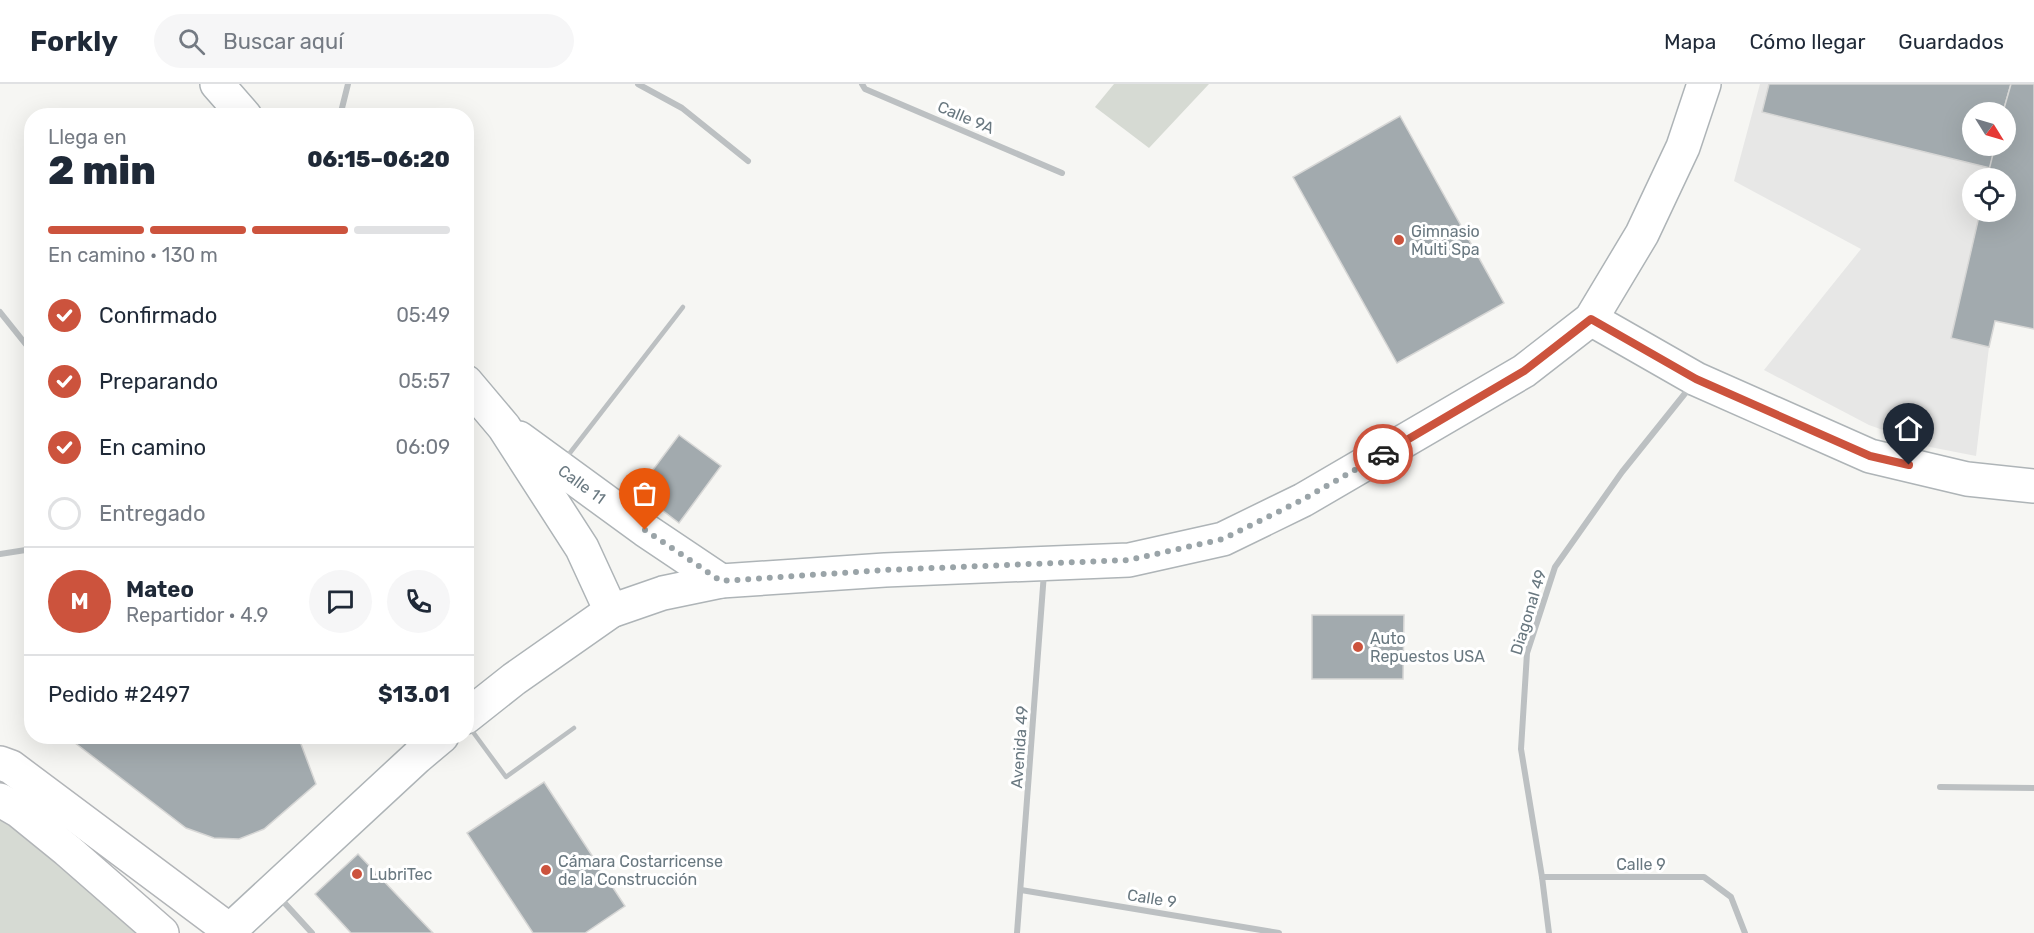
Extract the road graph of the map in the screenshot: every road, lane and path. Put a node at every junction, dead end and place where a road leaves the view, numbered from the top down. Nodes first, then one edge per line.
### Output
1 (217, 84) edge
2 (348, 84) edge
3 (638, 84) edge
4 (862, 84) edge
5 (1704, 84) edge
6 (238, 108) edge
7 (342, 108) edge
8 (748, 161) dead end
9 (1062, 173) dead end
10 (683, 307) dead end
11 (0, 312) edge
12 (1591, 319) junction
13 (24, 342) edge
14 (1696, 379) junction
15 (474, 391) edge
16 (504, 427) junction
17 (559, 467) junction
18 (2034, 486) edge
19 (24, 550) edge
20 (0, 554) edge
21 (1044, 563) junction
22 (721, 581) junction
23 (611, 611) junction
24 (474, 711) edge
25 (574, 728) dead end
26 (474, 735) edge
27 (432, 744) edge
28 (0, 763) edge
29 (1940, 787) dead end
30 (2034, 788) edge
31 (0, 800) edge
32 (1542, 877) junction
33 (273, 890) junction
34 (1021, 890) junction
35 (228, 932) edge
36 (162, 933) edge
37 (312, 933) edge
38 (1017, 933) edge
39 (1279, 933) edge
40 (1549, 933) edge
41 (1745, 933) edge

1 - 6 main road
2 - 7 street
3 - 8 street
4 - 9 street, Calle 9A
5 - 12 main road
10 - 17 lane
11 - 13 street
12 - 14 main road
12 - 21 main road
14 - 18 main road
14 - 32 street, Diagonal 49
15 - 16 main road, Calle 11
16 - 17 main road, Calle 11
16 - 23 main road, Calle 11
17 - 22 main road, Calle 11
19 - 20 street
21 - 22 main road
21 - 34 street, Avenida 49
22 - 23 main road
23 - 24 main road
25 - 26 lane
27 - 33 main road
28 - 35 main road
29 - 30 street
31 - 36 main road
32 - 40 street, Diagonal 49
32 - 41 street, Calle 9
33 - 35 main road
33 - 37 street
34 - 38 street, Avenida 49
34 - 39 street, Calle 9

